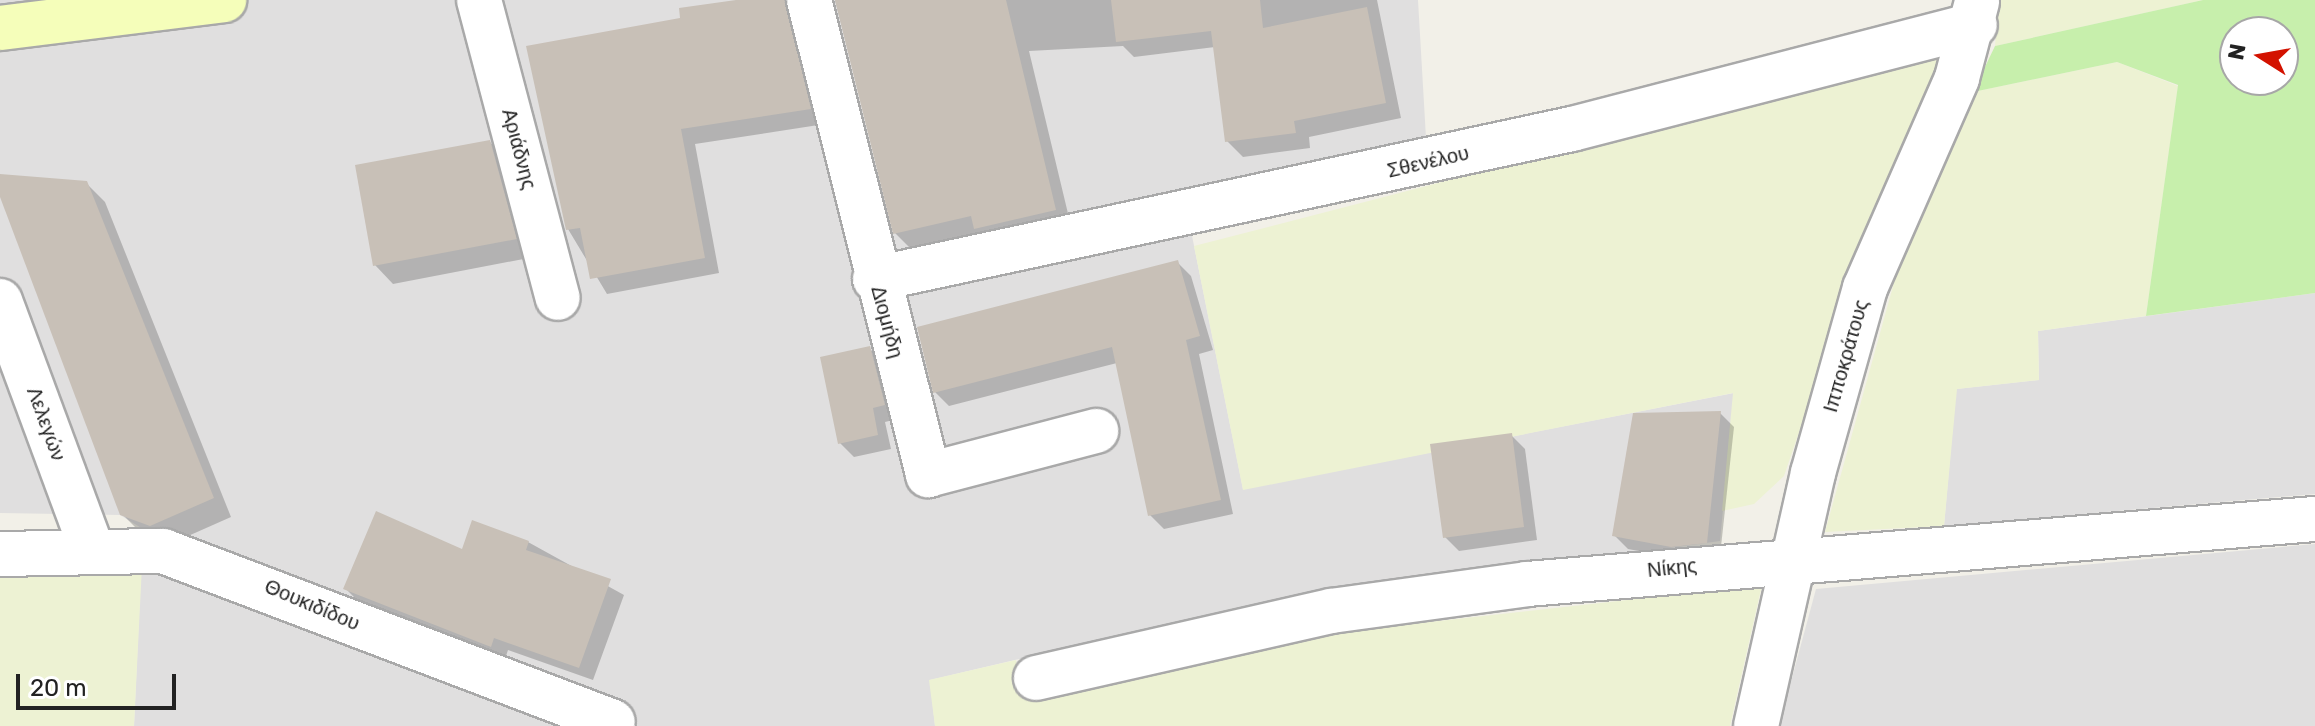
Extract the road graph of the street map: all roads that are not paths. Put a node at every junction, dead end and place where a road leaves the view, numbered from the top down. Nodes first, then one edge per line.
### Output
1 (224, 0) edge
2 (479, 0) edge
3 (809, 0) edge
4 (1976, 12) edge
5 (0, 28) edge
6 (875, 279) junction
7 (558, 298) dead end
8 (0, 301) edge
9 (1096, 431) dead end
10 (2315, 519) edge
11 (91, 547) junction
12 (0, 554) edge
13 (1795, 559) junction
14 (1036, 678) dead end
15 (613, 722) dead end
16 (1756, 726) edge

1 - 5 street
2 - 7 street, Αριάδνης
3 - 6 street, Διομήδη
4 - 6 street, Σθενέλου
4 - 13 street, Ιπποκράτους
6 - 9 street, Διομήδη
8 - 11 street, Λελεγών
10 - 13 street, Νίκης
11 - 12 street, Θουκιδίδου
11 - 15 street, Θουκιδίδου
13 - 14 street, Νίκης
13 - 16 street, Ιπποκράτους

